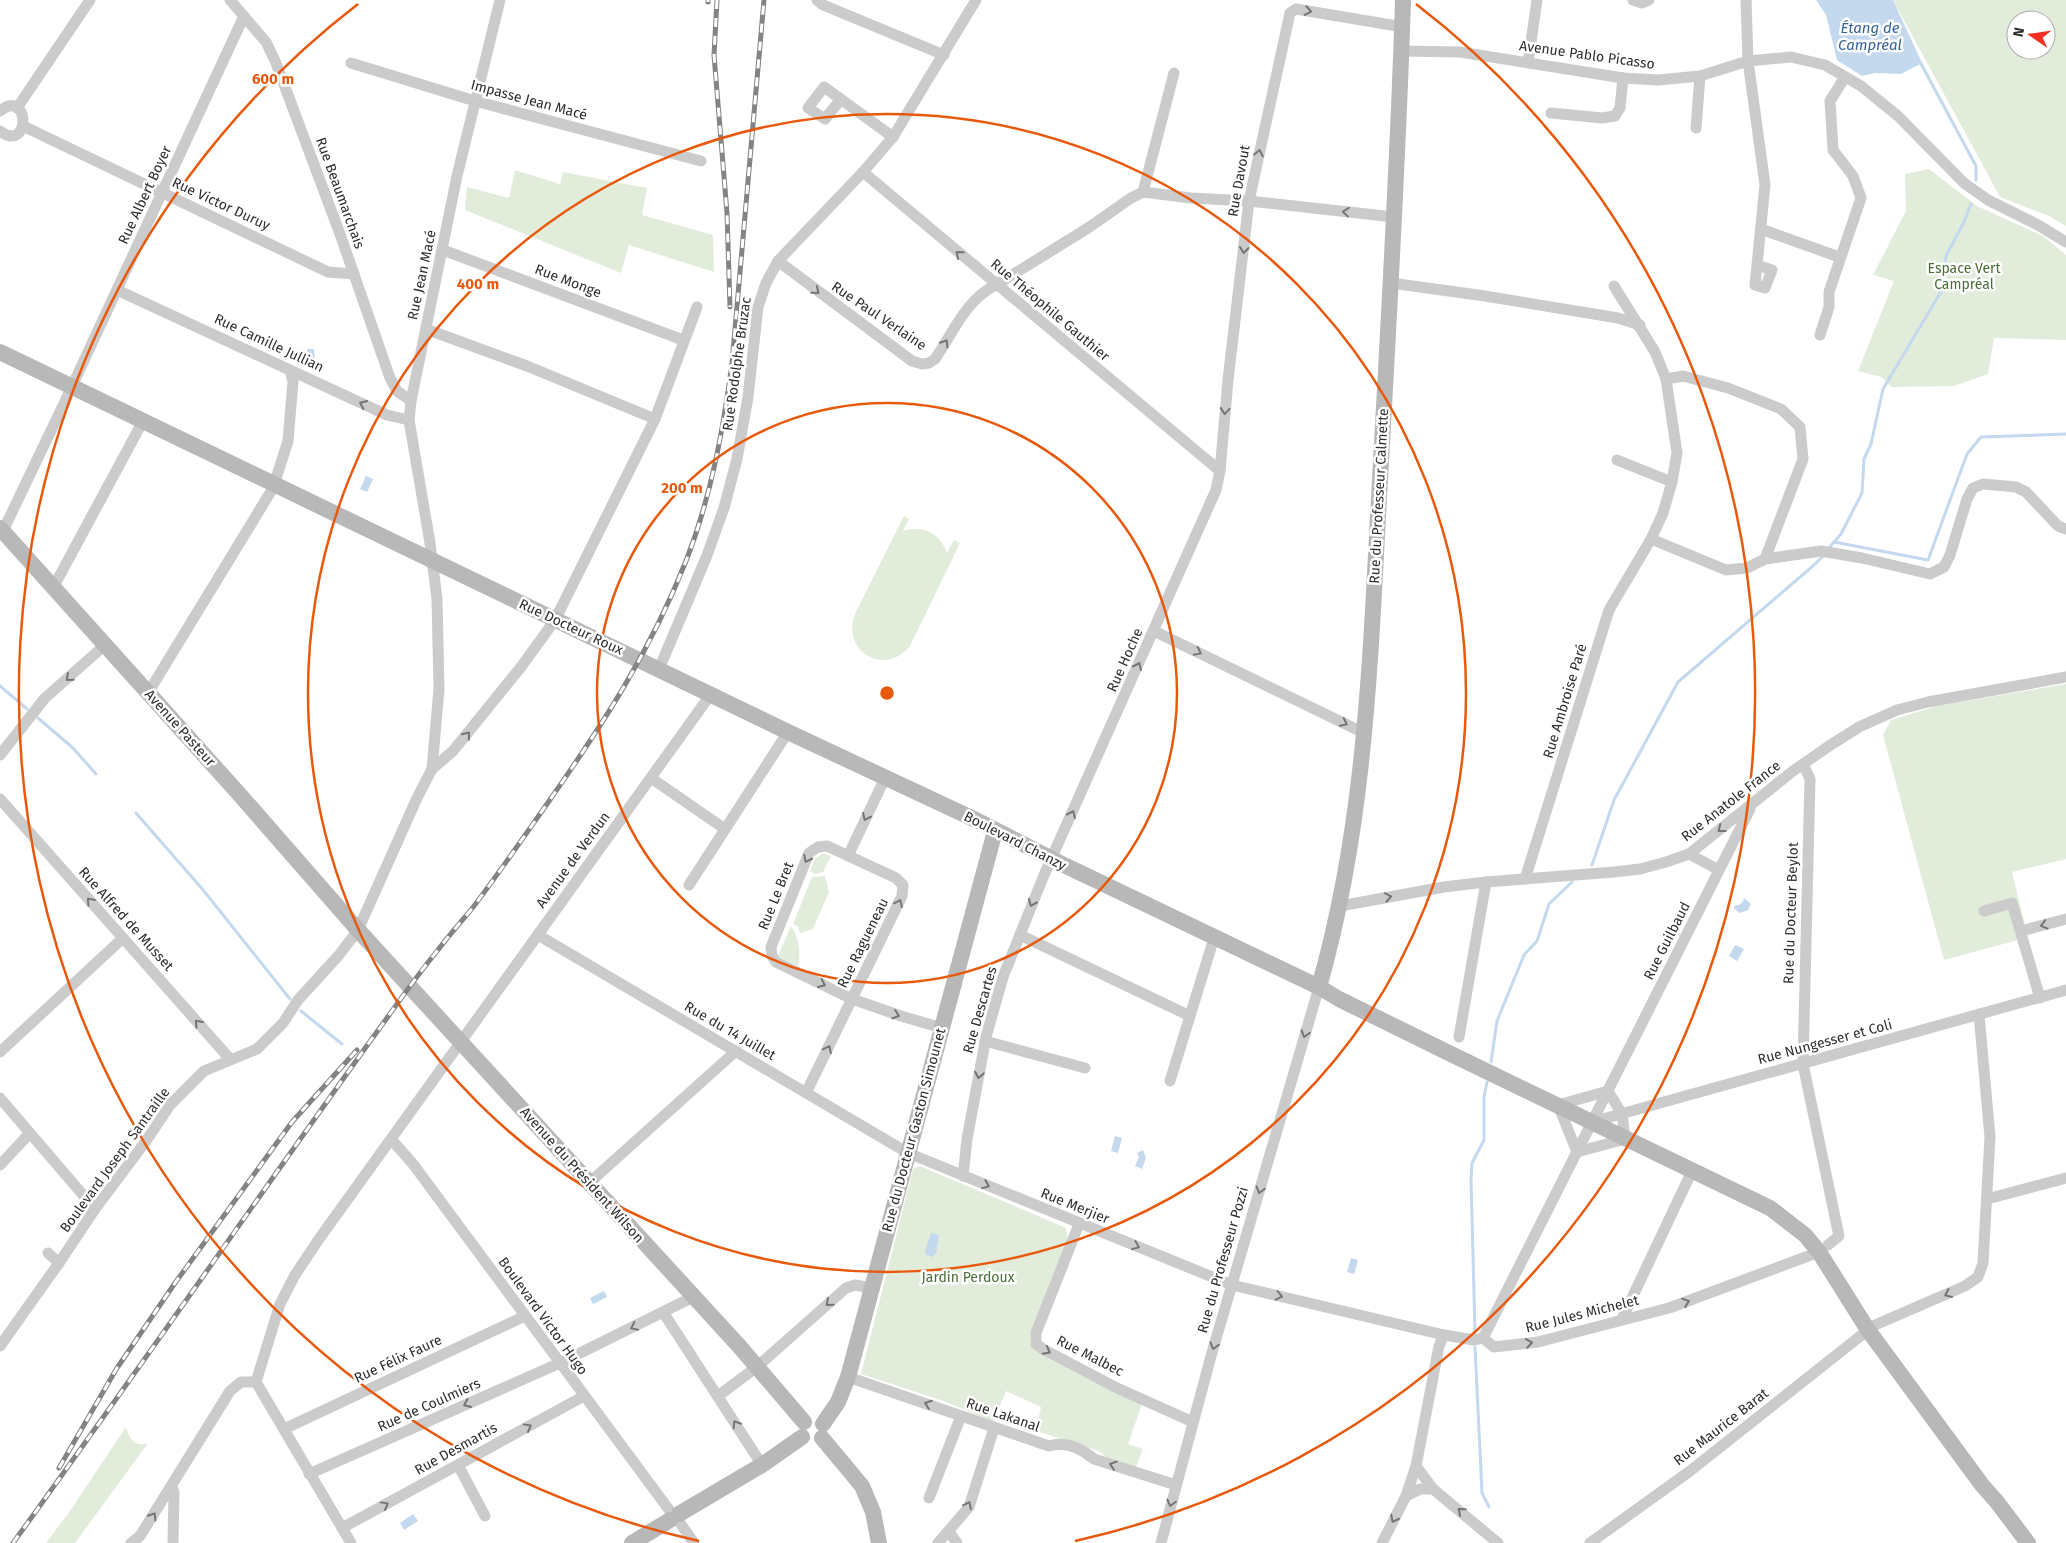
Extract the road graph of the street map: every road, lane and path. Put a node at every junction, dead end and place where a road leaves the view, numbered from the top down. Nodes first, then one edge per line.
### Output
1 (90, 0) edge
2 (230, 0) edge
3 (500, 0) edge
4 (817, 0) edge
5 (976, 0) edge
6 (1403, 0) edge
7 (1537, 0) edge
8 (1632, 0) edge
9 (1649, 0) edge
10 (1746, 0) edge
11 (244, 16) junction
12 (1402, 27) junction
13 (1401, 51) junction
14 (944, 55) junction
15 (1748, 61) junction
16 (351, 63) dead end
17 (1528, 63) junction
18 (1174, 73) dead end
19 (1700, 76) junction
20 (1845, 77) junction
21 (1624, 78) junction
22 (841, 99) dead end
23 (475, 102) junction
24 (17, 108) junction
25 (0, 110) edge
26 (1551, 113) dead end
27 (23, 126) junction
28 (1696, 128) dead end
29 (5, 133) edge
30 (893, 137) junction
31 (0, 143) edge
32 (701, 161) dead end
33 (863, 172) junction
34 (1143, 192) junction
35 (162, 193) junction
36 (1250, 201) junction
37 (1394, 217) junction
38 (1761, 229) junction
39 (2066, 242) edge
40 (443, 250) junction
41 (1839, 257) junction
42 (778, 261) junction
43 (1757, 265) dead end
44 (354, 274) junction
45 (1391, 283) junction
46 (996, 285) junction
47 (1614, 286) dead end
48 (117, 290) junction
49 (697, 307) dead end
50 (1640, 326) junction
51 (426, 329) junction
52 (1820, 335) dead end
53 (683, 340) junction
54 (0, 352) edge
55 (290, 370) junction
56 (1666, 378) junction
57 (72, 386) junction
58 (411, 400) junction
59 (655, 419) junction
60 (409, 420) junction
61 (143, 421) junction
62 (1617, 460) dead end
63 (1220, 471) junction
64 (1672, 482) junction
65 (274, 483) junction
66 (2066, 529) edge
67 (1, 530) edge
68 (1650, 539) junction
69 (1764, 559) junction
70 (432, 560) junction
71 (54, 588) junction
72 (555, 620) junction
73 (1154, 631) junction
74 (105, 645) junction
75 (659, 669) junction
76 (2066, 677) edge
77 (148, 693) junction
78 (711, 694) junction
79 (788, 732) junction
80 (1364, 733) junction
81 (0, 754) edge
82 (1803, 764) junction
83 (432, 768) junction
84 (651, 778) junction
85 (885, 778) junction
86 (0, 800) edge
87 (1752, 805) junction
88 (725, 829) junction
89 (995, 831) junction
90 (1689, 854) junction
91 (848, 856) junction
92 (1052, 859) junction
93 (1719, 870) junction
94 (1525, 879) junction
95 (1486, 882) junction
96 (689, 885) dead end
97 (1340, 906) junction
98 (1984, 911) dead end
99 (2066, 919) edge
100 (358, 930) junction
101 (2021, 932) junction
102 (538, 935) junction
103 (1020, 935) junction
104 (122, 938) junction
105 (1214, 938) junction
106 (1319, 987) junction
107 (2066, 990) edge
108 (2040, 998) junction
109 (852, 999) junction
110 (1979, 1014) junction
111 (1190, 1016) junction
112 (942, 1028) junction
113 (1459, 1037) dead end
114 (985, 1042) junction
115 (460, 1043) junction
116 (736, 1051) junction
117 (0, 1052) edge
118 (230, 1059) junction
119 (1802, 1064) junction
120 (1085, 1068) dead end
121 (1170, 1081) dead end
122 (1608, 1091) junction
123 (806, 1093) junction
124 (0, 1098) edge
125 (1558, 1105) junction
126 (1622, 1114) junction
127 (1592, 1122) junction
128 (29, 1134) junction
129 (391, 1139) junction
130 (1625, 1139) junction
131 (1577, 1152) junction
132 (908, 1153) junction
133 (0, 1165) edge
134 (1692, 1171) junction
135 (963, 1176) junction
136 (2066, 1178) edge
137 (589, 1183) junction
138 (1987, 1199) junction
139 (95, 1209) junction
140 (1079, 1224) junction
141 (1828, 1245) junction
142 (48, 1253) dead end
143 (60, 1263) junction
144 (1232, 1285) junction
145 (872, 1288) junction
146 (693, 1297) junction
147 (663, 1312) junction
148 (525, 1316) junction
149 (1622, 1319) junction
150 (1872, 1327) junction
151 (1444, 1335) junction
152 (1483, 1338) junction
153 (0, 1346) edge
154 (560, 1363) junction
155 (758, 1366) junction
156 (848, 1377) junction
157 (256, 1382) junction
158 (584, 1396) junction
159 (718, 1396) junction
160 (961, 1416) junction
161 (1193, 1422) junction
162 (994, 1428) junction
163 (284, 1429) junction
164 (803, 1429) junction
165 (822, 1431) junction
166 (458, 1465) junction
167 (762, 1466) junction
168 (1416, 1466) junction
169 (309, 1474) junction
170 (1176, 1485) junction
171 (172, 1486) junction
172 (1434, 1489) junction
173 (1406, 1496) junction
174 (929, 1498) dead end
175 (485, 1516) dead end
176 (674, 1516) junction
177 (342, 1528) junction
178 (948, 1532) junction
179 (131, 1543) edge
180 (173, 1543) edge
181 (351, 1543) edge
182 (632, 1543) edge
183 (694, 1543) edge
184 (879, 1543) edge
185 (938, 1543) edge
186 (957, 1543) edge
187 (1160, 1543) edge
188 (1382, 1543) edge
189 (1498, 1543) edge
190 (1590, 1543) edge
191 (2028, 1543) edge

1 - 24 street
2 - 11 street, Rue Beaumarchais
3 - 23 street, Rue Jean Macé
4 - 14 street
5 - 14 street, Rue Rodolphe Bruzac
6 - 12 main road, Rue du Professeur Calmette
7 - 17 street
8 - 9 street
10 - 15 street
11 - 35 street, Rue Albert Boyer
11 - 44 street, Rue Beaumarchais
12 - 13 main road, Rue du Professeur Calmette
36 -> 12 street, Rue Davout
13 - 17 street, Avenue Pablo Picasso
13 - 37 main road, Rue du Professeur Calmette
14 - 30 street, Rue Rodolphe Bruzac
15 - 19 street, Avenue Pablo Picasso
15 - 20 street, Avenue Pablo Picasso
15 - 38 street
16 - 23 street, Impasse Jean Macé
17 - 21 street, Avenue Pablo Picasso
18 - 34 street
19 - 21 street, Avenue Pablo Picasso
19 - 28 street
20 - 39 street, Avenue Pablo Picasso
20 - 41 street
21 - 26 street
22 - 30 street
23 - 32 street, Impasse Jean Macé
23 - 40 street, Rue Jean Macé
24 - 25 street
24 - 27 street
27 - 29 street
27 - 35 street, Rue Victor Duruy
29 - 31 street
30 - 33 street, Rue Rodolphe Bruzac
33 - 42 street, Rue Rodolphe Bruzac
46 -> 33 street, Rue Théophile Gauthier
34 - 36 street
34 - 46 street
35 - 44 street, Rue Victor Duruy
35 - 48 street, Rue Albert Boyer
37 -> 36 street
36 -> 63 street, Rue Davout
37 - 45 main road, Rue du Professeur Calmette
38 - 41 street
38 - 43 street
40 - 51 street, Rue Jean Macé
40 - 53 street, Rue Monge
41 - 52 street
42 -> 46 street, Rue Paul Verlaine
42 - 75 street, Rue Rodolphe Bruzac
44 - 58 street, Rue Beaumarchais
45 - 50 street
45 - 80 main road, Rue du Professeur Calmette
46 - 63 street, Rue Théophile Gauthier
47 - 50 street, Rue Ambroise Paré
48 - 55 street, Rue Camille Jullian
48 - 57 street, Rue Albert Boyer
49 - 53 street
50 - 56 street, Rue Ambroise Paré
51 - 58 street, Rue Jean Macé
51 - 59 street
53 - 59 street
54 - 57 main road, Rue Docteur Roux
60 -> 55 street, Rue Camille Jullian
55 - 65 street
56 - 64 street, Rue Ambroise Paré
56 - 69 street
57 - 61 main road, Rue Docteur Roux
57 - 67 street, Rue Albert Boyer
58 - 60 street, Rue Jean Macé
59 - 72 street
60 - 70 street, Rue Jean Macé
61 - 65 main road, Rue Docteur Roux
61 - 71 street
62 - 64 street
63 - 73 street, Rue Hoche
64 - 68 street, Rue Ambroise Paré
65 - 70 main road, Rue Docteur Roux
65 - 77 street
66 - 69 street
67 - 71 main road, Avenue Pasteur
68 - 69 street
68 - 94 street, Rue Ambroise Paré
70 - 72 main road, Rue Docteur Roux
70 - 83 street, Rue Jean Macé
71 - 74 main road, Avenue Pasteur
72 - 75 main road, Rue Docteur Roux
83 -> 72 street
73 -> 80 street
92 -> 73 street, Rue Hoche
74 - 77 main road, Avenue Pasteur
74 -> 81 street
75 - 78 main road, Rue Docteur Roux
76 - 82 street, Rue Anatole France
77 - 100 main road, Avenue Pasteur
78 - 79 main road, Boulevard Chanzy
78 - 84 street, Avenue de Verdun
79 - 85 main road, Boulevard Chanzy
79 - 88 street
80 - 97 main road, Rue du Professeur Calmette
82 - 87 street, Rue Anatole France
82 - 119 street, Rue du Docteur Beylot
83 - 100 street, Boulevard Joseph Santraille
84 - 88 street
84 - 102 street, Avenue de Verdun
85 - 89 main road, Boulevard Chanzy
85 -> 91 street
104 -> 86 street, Rue Alfred de Musset
87 -> 90 street, Rue Anatole France
87 - 93 street, Rue Guilbaud
88 - 96 street
89 - 92 main road, Boulevard Chanzy
89 - 112 main road, Rue du Docteur Gaston Simounet
90 - 93 street
90 - 94 street, Rue Anatole France
109 -> 91 street, Rue Ragueneau
91 -> 109 street, Rue Le Bret
92 -> 103 street, Rue Descartes
92 - 105 main road, Boulevard Chanzy
93 - 122 street, Rue Guilbaud
94 - 95 street, Rue Anatole France
97 -> 95 street, Rue Anatole France
95 - 113 street
97 - 106 main road, Rue du Professeur Calmette
98 - 101 street
99 -> 101 street
100 - 115 main road, Avenue du Président Wilson
100 - 118 street, Boulevard Joseph Santraille
101 - 108 street
102 - 115 street, Avenue de Verdun
102 - 116 street, Rue du 14 Juillet
103 - 111 street
103 - 114 street, Rue Descartes
104 - 117 street
118 -> 104 street, Rue Alfred de Musset
105 - 106 main road, Boulevard Chanzy
105 - 111 street
106 - 125 main road, Boulevard Chanzy
106 -> 144 street, Rue du Professeur Pozzi
107 - 108 street, Rue Nungesser et Coli
108 - 110 street, Rue Nungesser et Coli
109 -> 112 street, Rue Le Bret
123 -> 109 street, Rue Ragueneau
110 - 119 street, Rue Nungesser et Coli
110 - 138 street
111 - 121 street
112 - 132 main road, Rue du Docteur Gaston Simounet
114 - 120 street
114 -> 135 street, Rue Descartes
115 - 129 street, Avenue de Verdun
115 - 137 main road, Avenue du Président Wilson
116 - 123 street, Rue du 14 Juillet
116 - 137 street
118 - 139 street, Boulevard Joseph Santraille
119 - 126 street, Rue Nungesser et Coli
119 - 141 street, Rue du Docteur Beylot
122 - 125 street
122 - 126 street
122 - 127 street, Rue Guilbaud
123 - 132 street, Rue du 14 Juillet
124 - 128 street
125 - 127 main road, Boulevard Chanzy
125 - 131 street
126 - 127 street, Rue Nungesser et Coli
126 - 130 street
127 - 130 main road, Boulevard Chanzy
127 - 131 street, Rue Guilbaud
128 - 133 street
128 - 139 street
129 - 148 street, Boulevard Victor Hugo
129 - 157 street, Avenue de Verdun
130 - 131 street
130 - 134 main road, Boulevard Chanzy
131 - 152 street, Rue Guilbaud
132 - 135 street, Rue Merjier
132 - 145 main road, Rue du Docteur Gaston Simounet
134 - 141 main road, Boulevard Chanzy
134 - 149 street
135 -> 140 street, Rue Merjier
136 - 138 street
137 - 146 main road, Avenue du Président Wilson
138 -> 150 street, Rue Maurice Barat
139 - 143 street, Boulevard Joseph Santraille
140 -> 144 street, Rue Merjier
140 -> 161 street, Rue Malbec
149 -> 141 street, Rue Jules Michelet
141 - 150 main road, Boulevard Chanzy
142 - 143 street
143 - 153 street, Boulevard Joseph Santraille
144 -> 151 street, Rue Jules Michelet
144 -> 161 street, Rue du Professeur Pozzi
145 -> 155 street
145 - 156 main road, Rue du Docteur Gaston Simounet
146 - 147 street, Rue de Coulmiers
146 - 155 main road, Avenue du Président Wilson
147 -> 154 street, Rue de Coulmiers
147 - 159 street
148 - 154 street, Boulevard Victor Hugo
148 - 163 street, Rue Félix Faure
152 -> 149 street, Rue Jules Michelet
150 - 190 street, Rue Maurice Barat
150 - 191 main road, Boulevard Chanzy
151 - 152 street, Rue Jules Michelet
151 - 168 street
154 - 158 street, Boulevard Victor Hugo
154 -> 169 street, Rue de Coulmiers
155 - 159 street
155 - 164 main road, Avenue du Président Wilson
160 -> 156 street, Rue Lakanal
156 - 165 main road, Rue du Docteur Gaston Simounet
157 - 163 street
157 - 171 street
166 -> 158 street, Rue Desmartis
158 - 176 street, Boulevard Victor Hugo
167 -> 159 street
160 - 162 street, Rue Lakanal
160 - 174 street
161 - 170 street, Rue du Professeur Pozzi
170 -> 162 street, Rue Lakanal
178 -> 162 street
163 - 169 street
164 - 165 main road
164 - 167 main road
165 - 184 main road
166 - 175 street
177 -> 166 street, Rue Desmartis
167 - 176 main road
168 - 172 street
168 - 173 street
169 - 177 street
170 -> 187 street, Rue du Professeur Pozzi
179 -> 171 street
171 - 180 street
172 - 173 street
189 -> 172 street
173 -> 188 street
176 - 182 main road
176 - 183 street, Boulevard Victor Hugo
177 - 181 street
178 - 185 street
178 - 186 street

